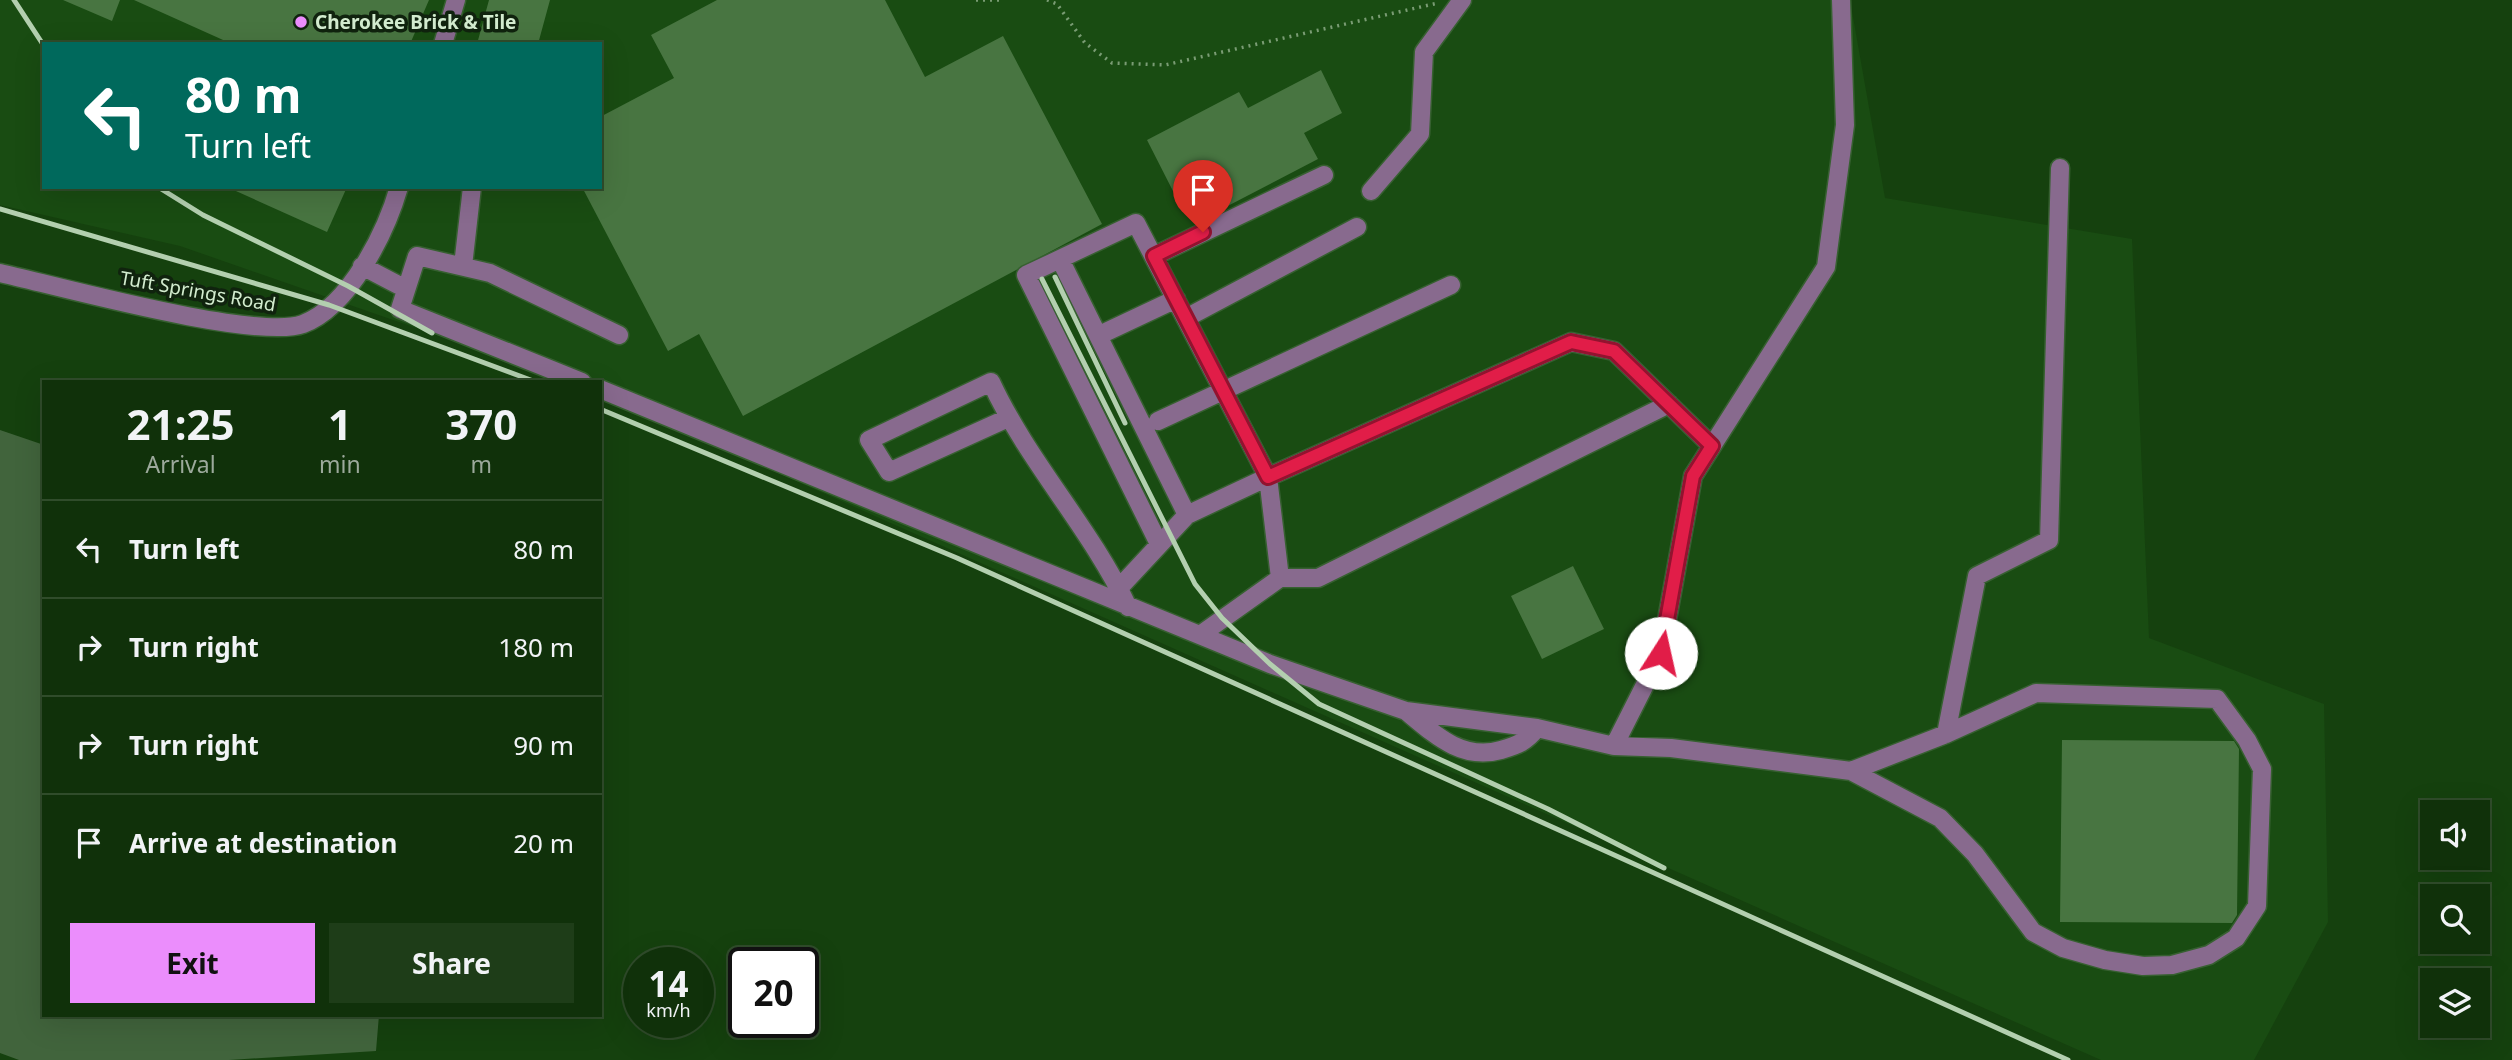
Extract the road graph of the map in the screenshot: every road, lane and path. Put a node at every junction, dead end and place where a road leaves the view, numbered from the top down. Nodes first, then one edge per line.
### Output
1 (456, 0) edge
2 (976, 0) edge
3 (999, 0) edge
4 (1047, 0) edge
5 (1450, 0) edge
6 (1462, 0) edge
7 (1840, 0) edge
8 (444, 42) edge
9 (2060, 168) dead end
10 (1324, 174) dead end
11 (398, 189) edge
12 (472, 189) edge
13 (1371, 191) dead end
14 (1357, 227) dead end
15 (1154, 256) junction
16 (1060, 258) junction
17 (362, 266) junction
18 (463, 267) junction
19 (0, 273) edge
20 (1451, 285) dead end
21 (406, 289) junction
22 (1176, 299) junction
23 (1186, 318) junction
24 (1106, 332) dead end
25 (619, 335) dead end
26 (577, 380) edge
27 (602, 390) edge
28 (1223, 390) junction
29 (1669, 404) junction
30 (1008, 418) junction
31 (1158, 421) dead end
32 (1712, 446) junction
33 (1268, 477) junction
34 (1187, 515) junction
35 (1159, 544) junction
36 (1280, 578) junction
37 (1119, 587) junction
38 (1128, 607) junction
39 (1200, 635) junction
40 (1406, 711) junction
41 (1537, 728) junction
42 (1946, 734) junction
43 (1614, 746) junction
44 (1850, 771) junction

1 - 8 street
2 - 3 path
4 - 5 path
6 - 13 street
7 - 32 street
9 - 42 street
10 - 15 street
11 - 17 street, Tuft Springs Road
12 - 18 street
14 - 23 street
15 - 16 street
15 - 22 street
16 - 34 street
16 - 35 street
17 - 19 street, Tuft Springs Road
17 - 21 street
18 - 21 street
18 - 25 street
20 - 28 street
21 - 26 street
22 - 23 street
22 - 24 street
23 - 28 street
27 - 38 street
28 - 31 street
28 - 33 street
29 - 32 street
29 - 33 street
29 - 36 street
30 - 30 street
30 - 37 street
32 - 43 street
33 - 34 street
33 - 36 street
34 - 35 street
35 - 37 street
36 - 39 street
37 - 38 street
38 - 39 street
39 - 40 street
40 - 41 street
40 - 41 street
41 - 43 street
42 - 44 street
42 - 44 street
43 - 44 street

